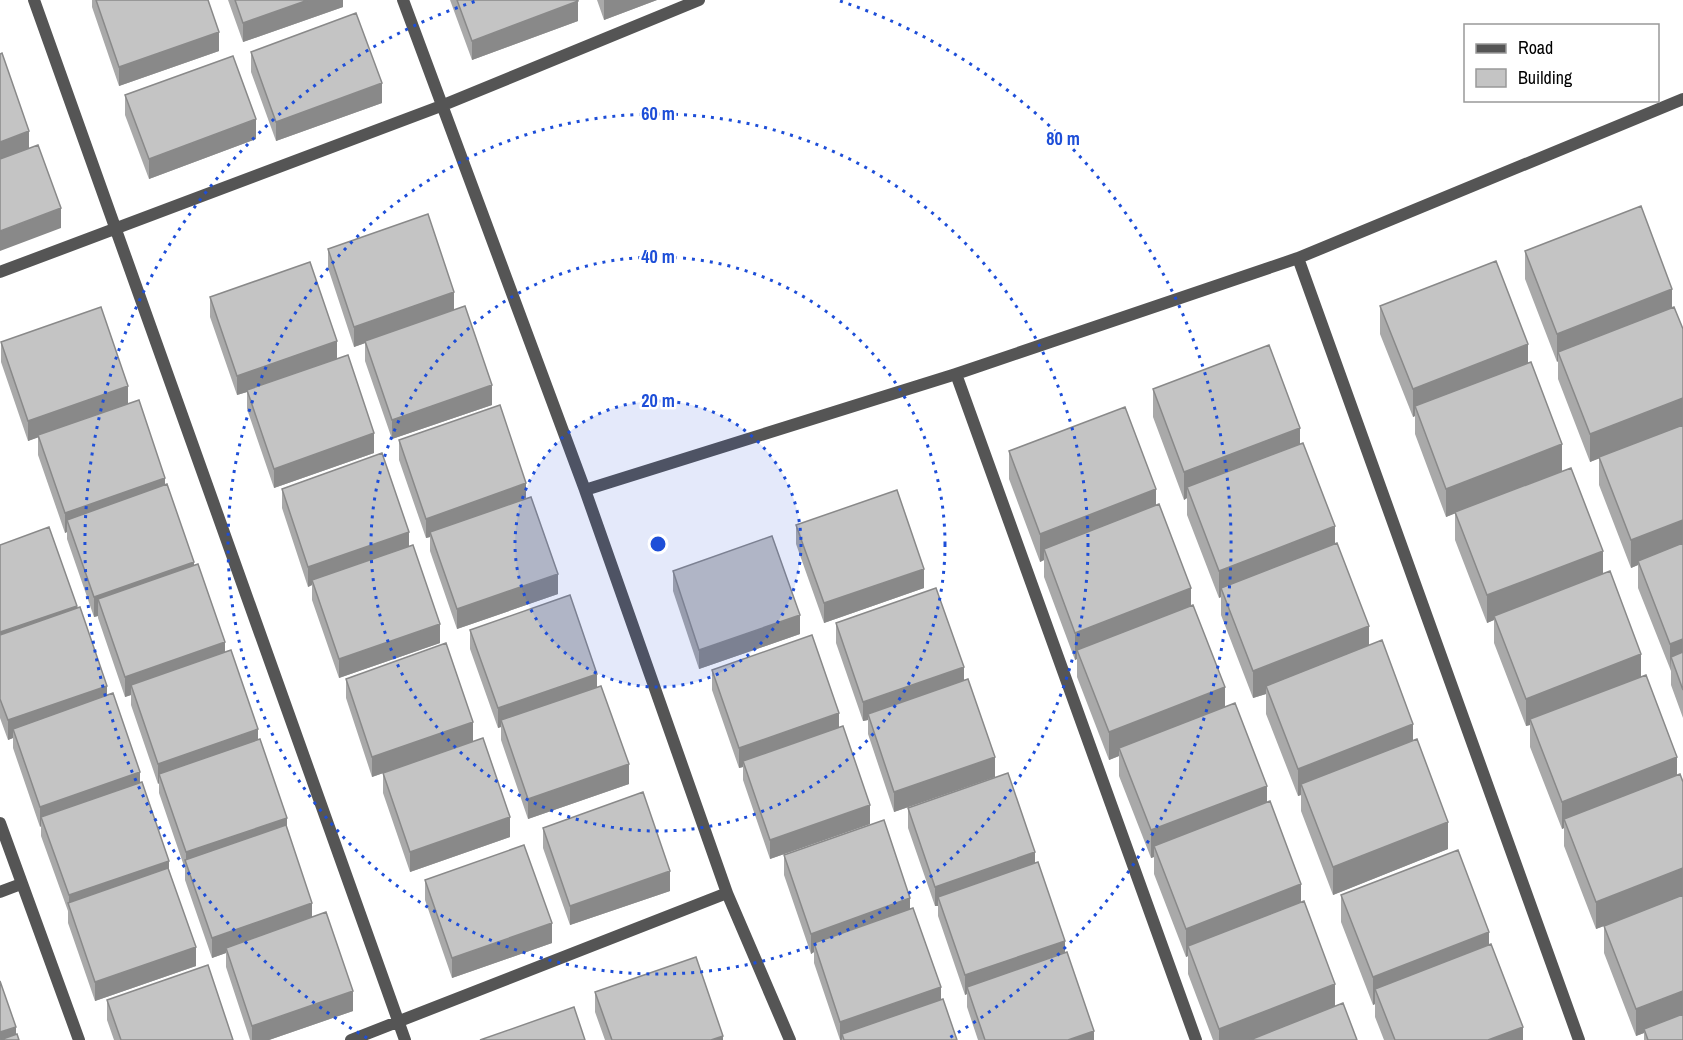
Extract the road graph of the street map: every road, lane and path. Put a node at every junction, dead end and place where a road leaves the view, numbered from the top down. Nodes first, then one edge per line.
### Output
1 (34, 0) edge
2 (403, 0) edge
3 (699, 0) edge
4 (1683, 99) edge
5 (441, 106) junction
6 (116, 228) junction
7 (1298, 258) junction
8 (0, 272) edge
9 (956, 374) junction
10 (585, 490) junction
11 (0, 823) edge
12 (21, 884) junction
13 (0, 892) edge
14 (727, 893) junction
15 (397, 1022) junction
16 (79, 1040) edge
17 (351, 1040) edge
18 (405, 1040) edge
19 (790, 1040) edge
20 (1196, 1040) edge
21 (1579, 1040) edge

1 - 6 street
2 - 5 street
3 - 5 street
4 - 7 street
5 - 6 street
5 - 10 street
6 - 8 street
6 - 15 street
7 - 9 street
7 - 21 street
9 - 10 street
9 - 20 street
10 - 14 street
11 - 12 street
12 - 13 street
12 - 16 street
14 - 15 street
14 - 19 street
15 - 17 street
15 - 18 street

